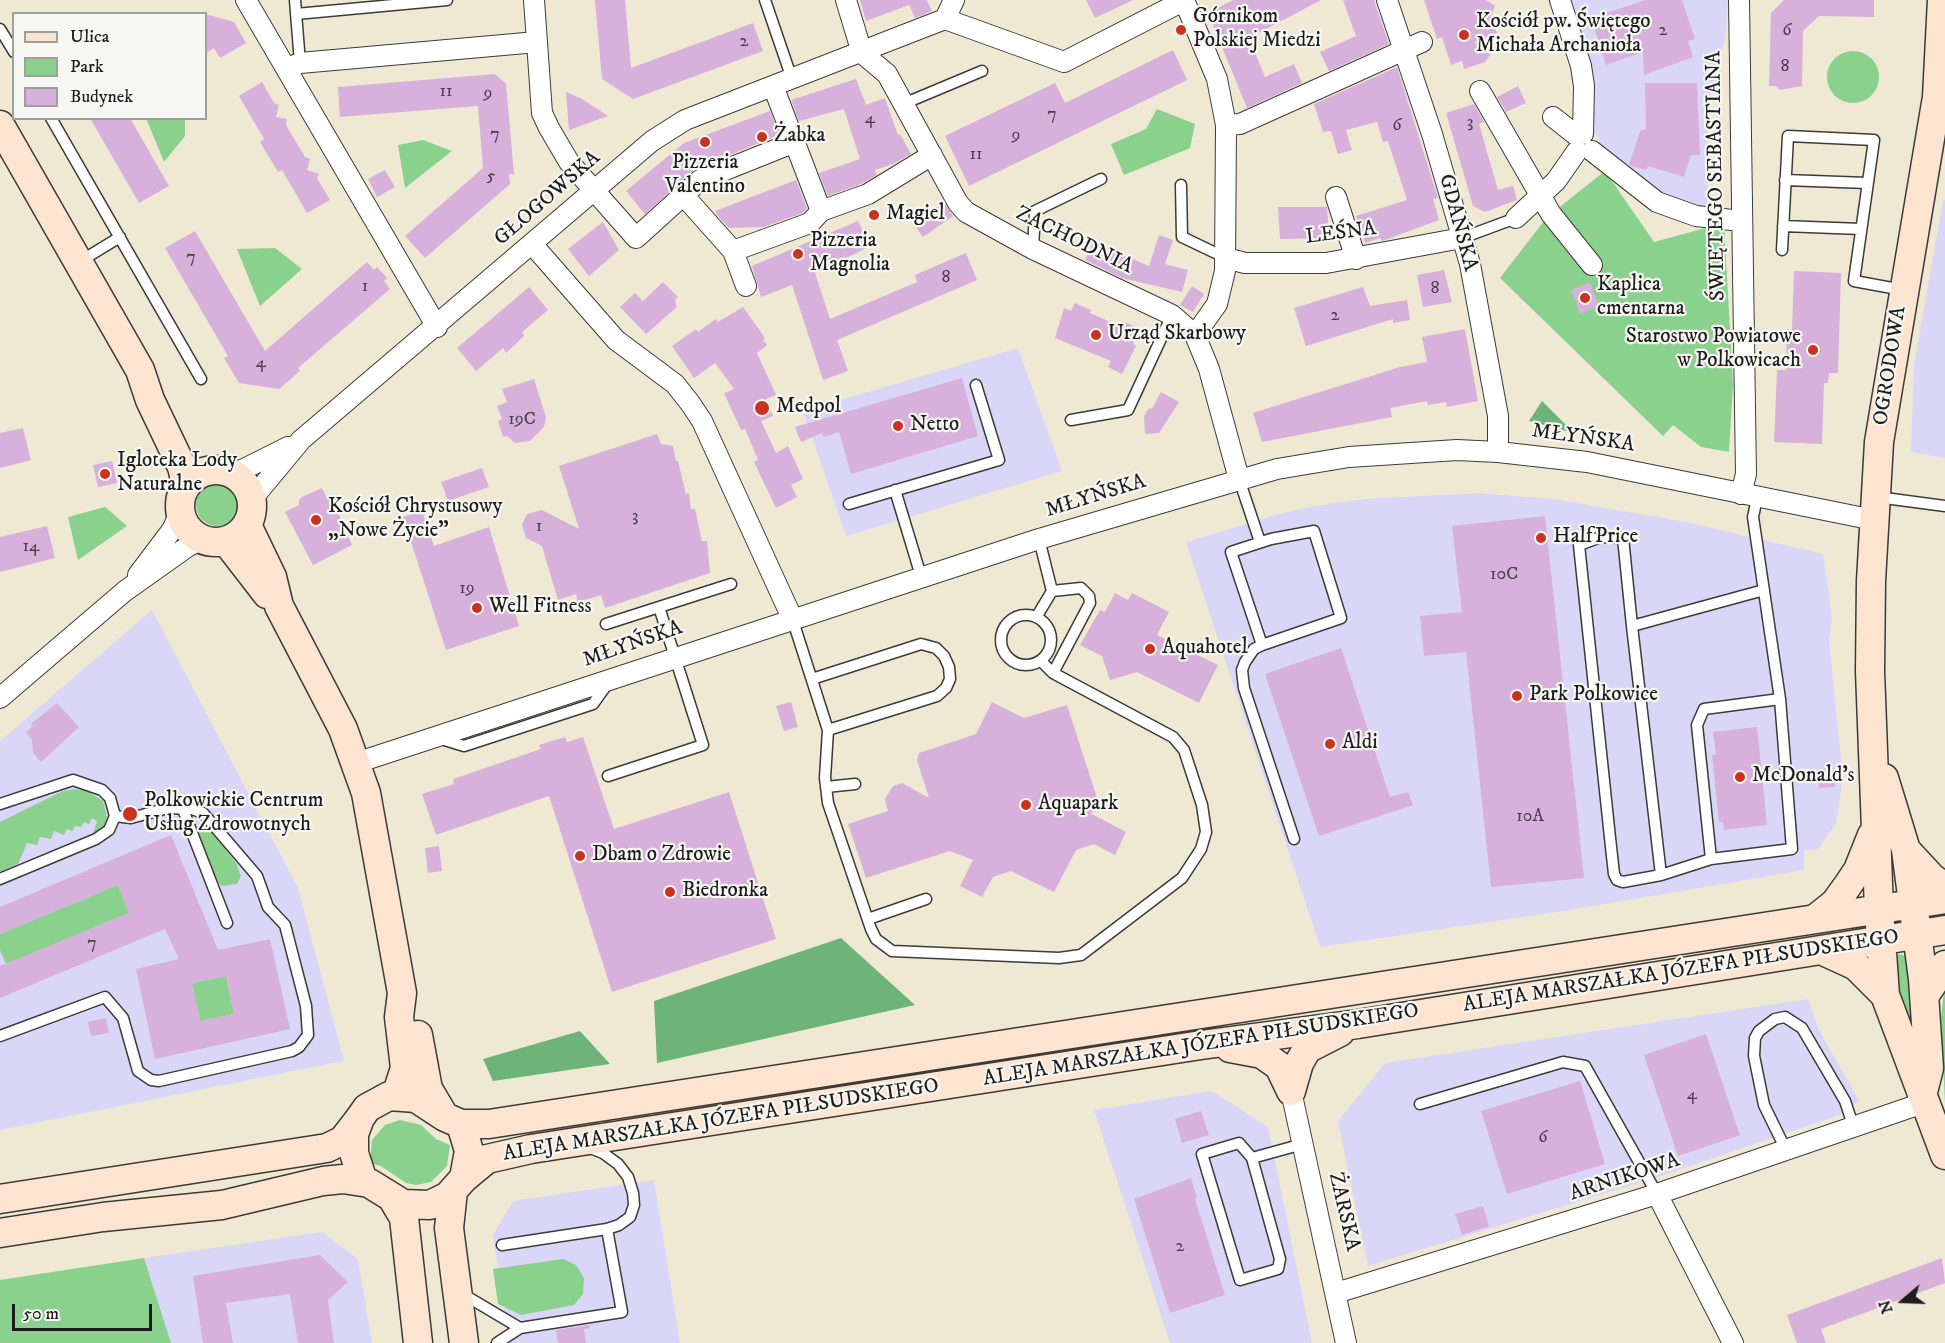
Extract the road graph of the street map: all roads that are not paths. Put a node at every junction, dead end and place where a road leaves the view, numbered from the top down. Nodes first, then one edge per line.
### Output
1 (246, 0) edge
2 (295, 0) edge
3 (447, 0) edge
4 (534, 0) edge
5 (765, 0) edge
6 (846, 0) edge
7 (954, 0) edge
8 (1184, 0) edge
9 (1387, 0) edge
10 (1560, 0) edge
11 (1739, 0) edge
12 (1942, 0) edge
13 (296, 14) junction
14 (945, 19) junction
15 (0, 29) edge
16 (537, 42) junction
17 (1413, 46) junction
18 (12, 49) edge
19 (862, 53) junction
20 (294, 66) junction
21 (982, 71) dead end
22 (792, 79) junction
23 (773, 86) junction
24 (1480, 91) dead end
25 (903, 104) junction
26 (1553, 117) dead end
27 (52, 120) edge
28 (1226, 124) junction
29 (0, 125) edge
30 (795, 142) junction
31 (1582, 143) junction
32 (932, 155) junction
33 (1101, 179) dead end
34 (1785, 180) junction
35 (1867, 183) junction
36 (1181, 185) dead end
37 (594, 191) junction
38 (1539, 194) junction
39 (684, 196) junction
40 (1336, 197) dead end
41 (821, 211) junction
42 (1516, 218) joint
43 (1741, 221) junction
44 (1783, 226) junction
45 (1861, 229) junction
46 (120, 237) junction
47 (1462, 238) junction
48 (531, 244) junction
49 (1033, 249) junction
50 (1782, 250) dead end
51 (733, 251) junction
52 (1226, 258) junction
53 (1356, 259) junction
54 (79, 262) junction
55 (1592, 265) dead end
56 (746, 286) dead end
57 (1904, 291) junction
58 (1172, 315) junction
59 (437, 327) junction
60 (1195, 335) junction
61 (140, 370) junction
62 (201, 379) dead end
63 (976, 386) dead end
64 (1071, 420) dead end
65 (301, 440) junction
66 (1498, 452) junction
67 (224, 472) junction
68 (1239, 479) junction
69 (186, 484) junction
70 (895, 490) junction
71 (1749, 496) junction
72 (849, 504) dead end
73 (1945, 506) edge
74 (1875, 508) junction
75 (180, 513) junction
76 (232, 526) junction
77 (1039, 539) junction
78 (1260, 542) junction
79 (921, 576) junction
80 (731, 584) dead end
81 (1764, 590) junction
82 (125, 591) junction
83 (1052, 591) junction
84 (659, 607) junction
85 (1037, 616) junction
86 (792, 618) junction
87 (606, 624) dead end
88 (1632, 626) junction
89 (1262, 645) junction
90 (675, 656) junction
91 (1041, 661) junction
92 (1053, 673) junction
93 (812, 679) junction
94 (0, 698) edge
95 (1780, 699) junction
96 (828, 730) junction
97 (1874, 735) junction
98 (356, 763) junction
99 (608, 776) dead end
100 (855, 784) dead end
101 (826, 787) junction
102 (0, 804) edge
103 (182, 807) junction
104 (115, 816) junction
105 (1875, 826) junction
106 (1294, 839) dead end
107 (1906, 850) junction
108 (1711, 859) junction
109 (1661, 875) junction
110 (0, 879) edge
111 (1945, 887) edge
112 (926, 899) dead end
113 (1945, 899) edge
114 (1913, 904) junction
115 (1879, 910) junction
116 (868, 919) junction
117 (1815, 919) junction
118 (227, 923) dead end
119 (1945, 930) edge
120 (1917, 934) junction
121 (1881, 941) junction
122 (1821, 950) junction
123 (1945, 964) edge
124 (402, 993) junction
125 (1885, 995) junction
126 (1925, 995) junction
127 (1358, 1024) junction
128 (0, 1036) edge
129 (1201, 1045) junction
130 (1291, 1091) junction
131 (396, 1095) junction
132 (1925, 1097) junction
133 (1420, 1104) dead end
134 (360, 1118) junction
135 (453, 1120) junction
136 (1853, 1125) junction
137 (570, 1143) junction
138 (1303, 1144) junction
139 (1785, 1148) junction
140 (1945, 1155) edge
141 (1252, 1158) junction
142 (363, 1181) junction
143 (459, 1185) junction
144 (1657, 1194) junction
145 (0, 1199) edge
146 (394, 1201) junction
147 (607, 1229) junction
148 (0, 1233) edge
149 (502, 1245) dead end
150 (457, 1290) junction
151 (1336, 1293) junction
152 (520, 1328) junction
153 (418, 1343) edge
154 (464, 1343) edge
155 (497, 1343) edge
156 (1346, 1343) edge
157 (1734, 1343) edge

1 - 20 street
2 - 13 lane
3 - 13 lane
4 - 16 street
5 - 22 lane
6 - 19 street
7 - 14 street
8 - 14 street
8 - 28 street
9 - 17 street, GDAŃSKA
10 - 31 street
11 - 43 street, ŚWIĘTEGO SEBASTIANA
12 - 57 main road, OGRODOWA
13 - 20 lane
14 - 19 street, GŁOGOWSKA
15 - 18 lane
16 - 20 street
16 - 37 street
17 - 28 street
17 - 47 street, GDAŃSKA
19 - 22 street, GŁOGOWSKA
19 - 25 street, ZACHODNIA
20 - 59 street
21 - 25 lane
22 - 23 street, GŁOGOWSKA
23 - 30 street
23 - 37 street, GŁOGOWSKA
24 - 38 street
25 - 32 street, ZACHODNIA
26 - 31 street
27 - 46 lane
28 - 52 street
29 - 54 main road
30 - 39 street
30 - 41 street
31 - 38 street
31 - 43 street
32 - 41 street
32 - 49 street, ZACHODNIA
33 - 49 lane
34 - 35 lane
34 - 35 lane
34 - 44 lane
35 - 45 lane
36 - 52 lane
37 - 39 street
37 - 48 street, GŁOGOWSKA
38 - 42 street
38 - 55 street
39 - 51 street
40 - 53 street
41 - 51 street
42 - 47 lane
43 - 71 street, ŚWIĘTEGO SEBASTIANA
44 - 45 lane
44 - 50 lane
45 - 57 lane
46 - 54 lane
46 - 62 lane
47 - 53 street, LEŚNA
47 - 66 street, GDAŃSKA
48 - 59 street, GŁOGOWSKA
48 - 86 street
49 - 58 street, ZACHODNIA
51 - 56 street
52 - 53 street, LEŚNA
52 - 60 street
54 - 61 main road
57 - 74 main road, OGRODOWA
58 - 60 street, ZACHODNIA
58 - 64 lane
59 - 65 street, GŁOGOWSKA
60 - 68 street, ZACHODNIA
61 - 67 main road
61 - 69 main road
63 - 70 lane
65 - 67 street, GŁOGOWSKA
65 - 76 street, GŁOGOWSKA
66 - 68 street, MŁYŃSKA
66 - 71 street, MŁYŃSKA
67 - 69 main road
67 - 76 main road
68 - 77 street, MŁYŃSKA
68 - 78 lane
69 - 75 main road
70 - 72 lane
70 - 79 lane
71 - 74 street, MŁYŃSKA
71 - 81 lane
73 - 74 lane
74 - 97 main road, OGRODOWA
75 - 76 main road
75 - 82 street, GŁOGOWSKA
76 - 82 street, GŁOGOWSKA
76 - 98 main road
77 - 79 street, MŁYŃSKA
77 - 83 lane
78 - 89 lane
78 - 89 lane
79 - 86 street, MŁYŃSKA
80 - 84 lane
81 - 88 lane
81 - 95 lane
82 - 94 street, GŁOGOWSKA
83 - 85 lane
83 - 92 lane
84 - 87 lane
84 - 90 lane
85 - 91 lane
85 - 91 lane
86 - 90 street, MŁYŃSKA
86 - 93 lane
88 - 109 lane
88 - 109 lane
89 - 106 lane
90 - 98 street, MŁYŃSKA
90 - 99 lane
91 - 92 lane
92 - 116 lane
93 - 96 lane
93 - 96 lane
95 - 108 lane
95 - 108 lane
96 - 101 lane
97 - 105 main road, OGRODOWA
97 - 107 main road, OGRODOWA
98 - 124 main road
100 - 101 lane
101 - 116 lane
102 - 104 lane
103 - 104 lane
103 - 118 lane
103 - 128 lane
104 - 110 lane
105 - 115 main road, OGRODOWA
105 - 117 main road
107 - 111 main road
107 - 114 main road, OGRODOWA
108 - 109 lane
112 - 116 lane
113 - 114 main road, ALEJA MARSZAŁKA JÓZEFA PIŁSUDSKIEGO
114 - 115 main road, ALEJA MARSZAŁKA JÓZEFA PIŁSUDSKIEGO
114 - 120 main road, OGRODOWA
115 - 117 main road, ALEJA MARSZAŁKA JÓZEFA PIŁSUDSKIEGO
115 - 121 main road
117 - 135 main road, ALEJA MARSZAŁKA JÓZEFA PIŁSUDSKIEGO
119 - 120 main road, ALEJA MARSZAŁKA JÓZEFA PIŁSUDSKIEGO
120 - 121 main road, ALEJA MARSZAŁKA JÓZEFA PIŁSUDSKIEGO
120 - 126 main road
121 - 122 main road, ALEJA MARSZAŁKA JÓZEFA PIŁSUDSKIEGO
121 - 125 main road
122 - 125 main road
122 - 127 main road, ALEJA MARSZAŁKA JÓZEFA PIŁSUDSKIEGO
123 - 126 main road
124 - 131 main road
124 - 135 main road
125 - 132 main road
126 - 132 main road
127 - 129 main road, ALEJA MARSZAŁKA JÓZEFA PIŁSUDSKIEGO
127 - 130 main road
129 - 130 main road
129 - 137 main road, ALEJA MARSZAŁKA JÓZEFA PIŁSUDSKIEGO
130 - 138 street, ŻARSKA
131 - 134 main road
131 - 135 main road
132 - 136 street, ARNIKOWA
132 - 140 main road
133 - 144 lane
134 - 142 main road
134 - 145 main road
135 - 143 main road
136 - 139 street, ARNIKOWA
136 - 139 lane
137 - 143 main road, ALEJA MARSZAŁKA JÓZEFA PIŁSUDSKIEGO
137 - 147 lane
138 - 141 lane
138 - 151 street, ŻARSKA
139 - 144 street, ARNIKOWA
141 - 141 lane
142 - 146 main road
142 - 148 main road
143 - 146 main road
143 - 150 main road
144 - 151 street, ARNIKOWA
144 - 157 street
146 - 153 main road
147 - 149 lane
147 - 152 lane
150 - 152 lane
150 - 154 main road
151 - 156 street, ŻARSKA
152 - 155 lane

